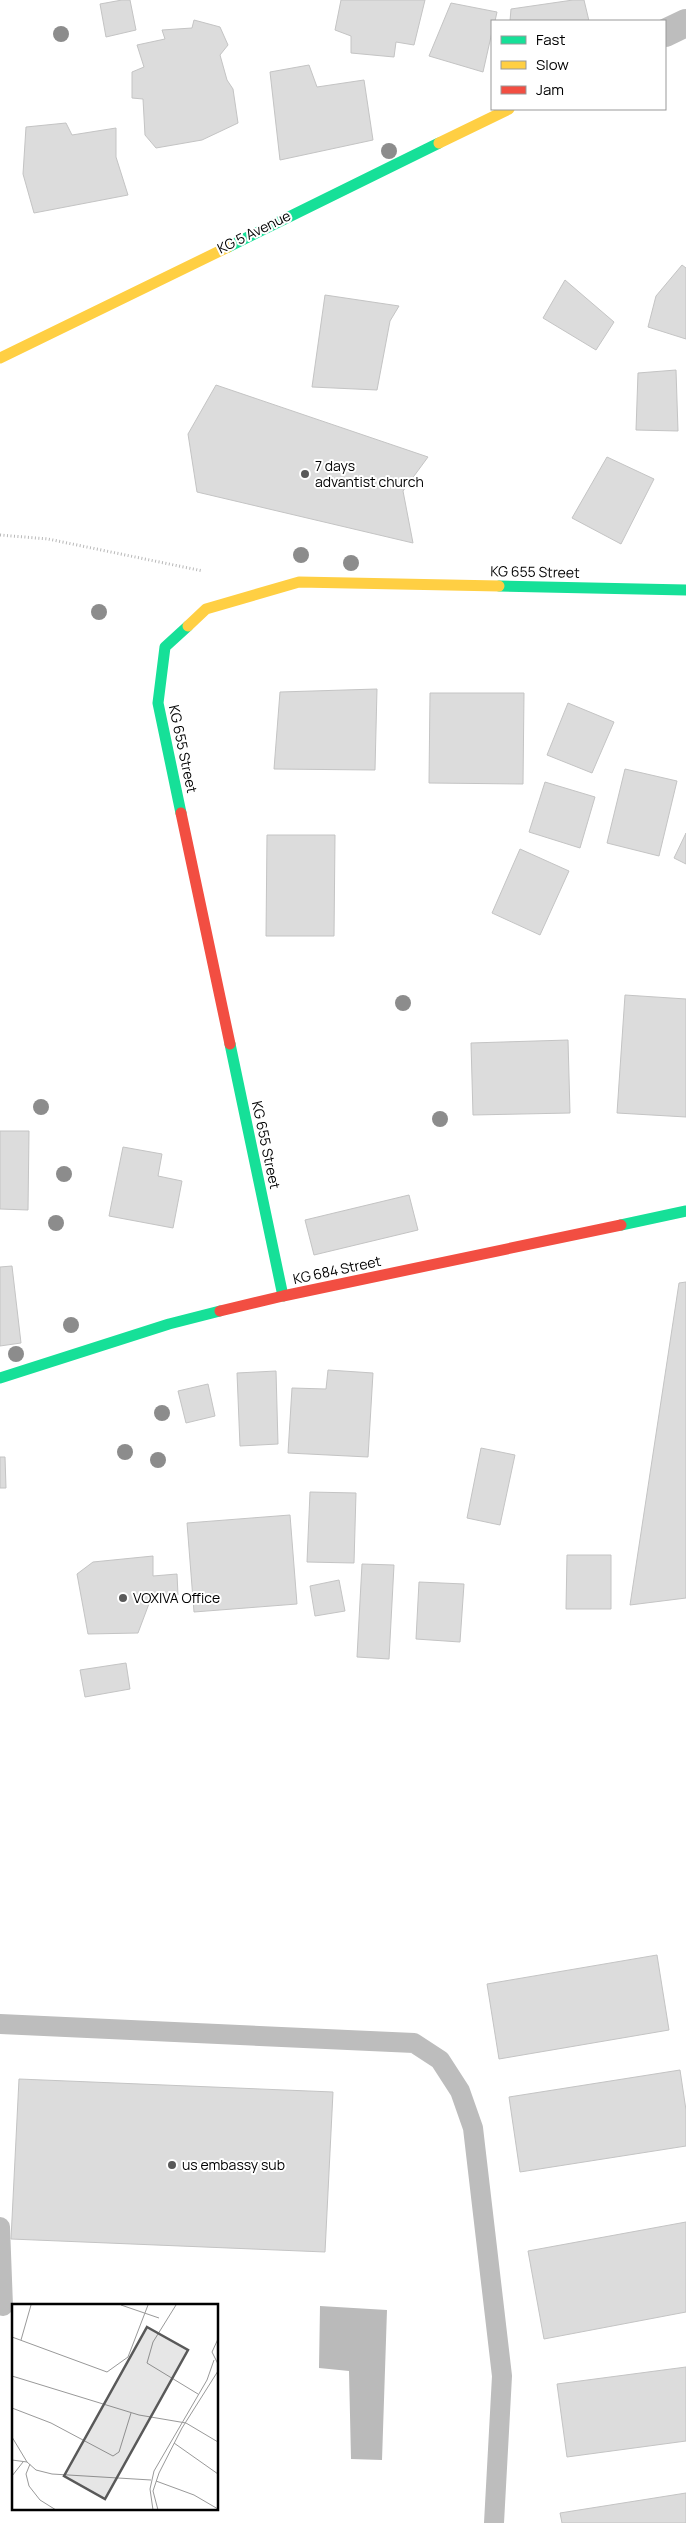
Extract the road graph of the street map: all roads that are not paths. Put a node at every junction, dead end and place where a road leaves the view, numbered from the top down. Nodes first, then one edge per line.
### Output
1 (686, 23) edge
2 (666, 33) edge
3 (507, 110) edge
4 (0, 358) edge
5 (686, 590) edge
6 (686, 1212) edge
7 (283, 1296) junction
8 (0, 1378) edge
9 (0, 2024) edge
10 (0, 2227) edge
11 (4, 2306) dead end
12 (494, 2523) edge

1 - 2 street
3 - 4 street, KG 5 Avenue
5 - 7 street, KG 655 Street
6 - 7 street, KG 684 Street
7 - 8 street, KG 684 Street
9 - 12 lane
10 - 11 lane

